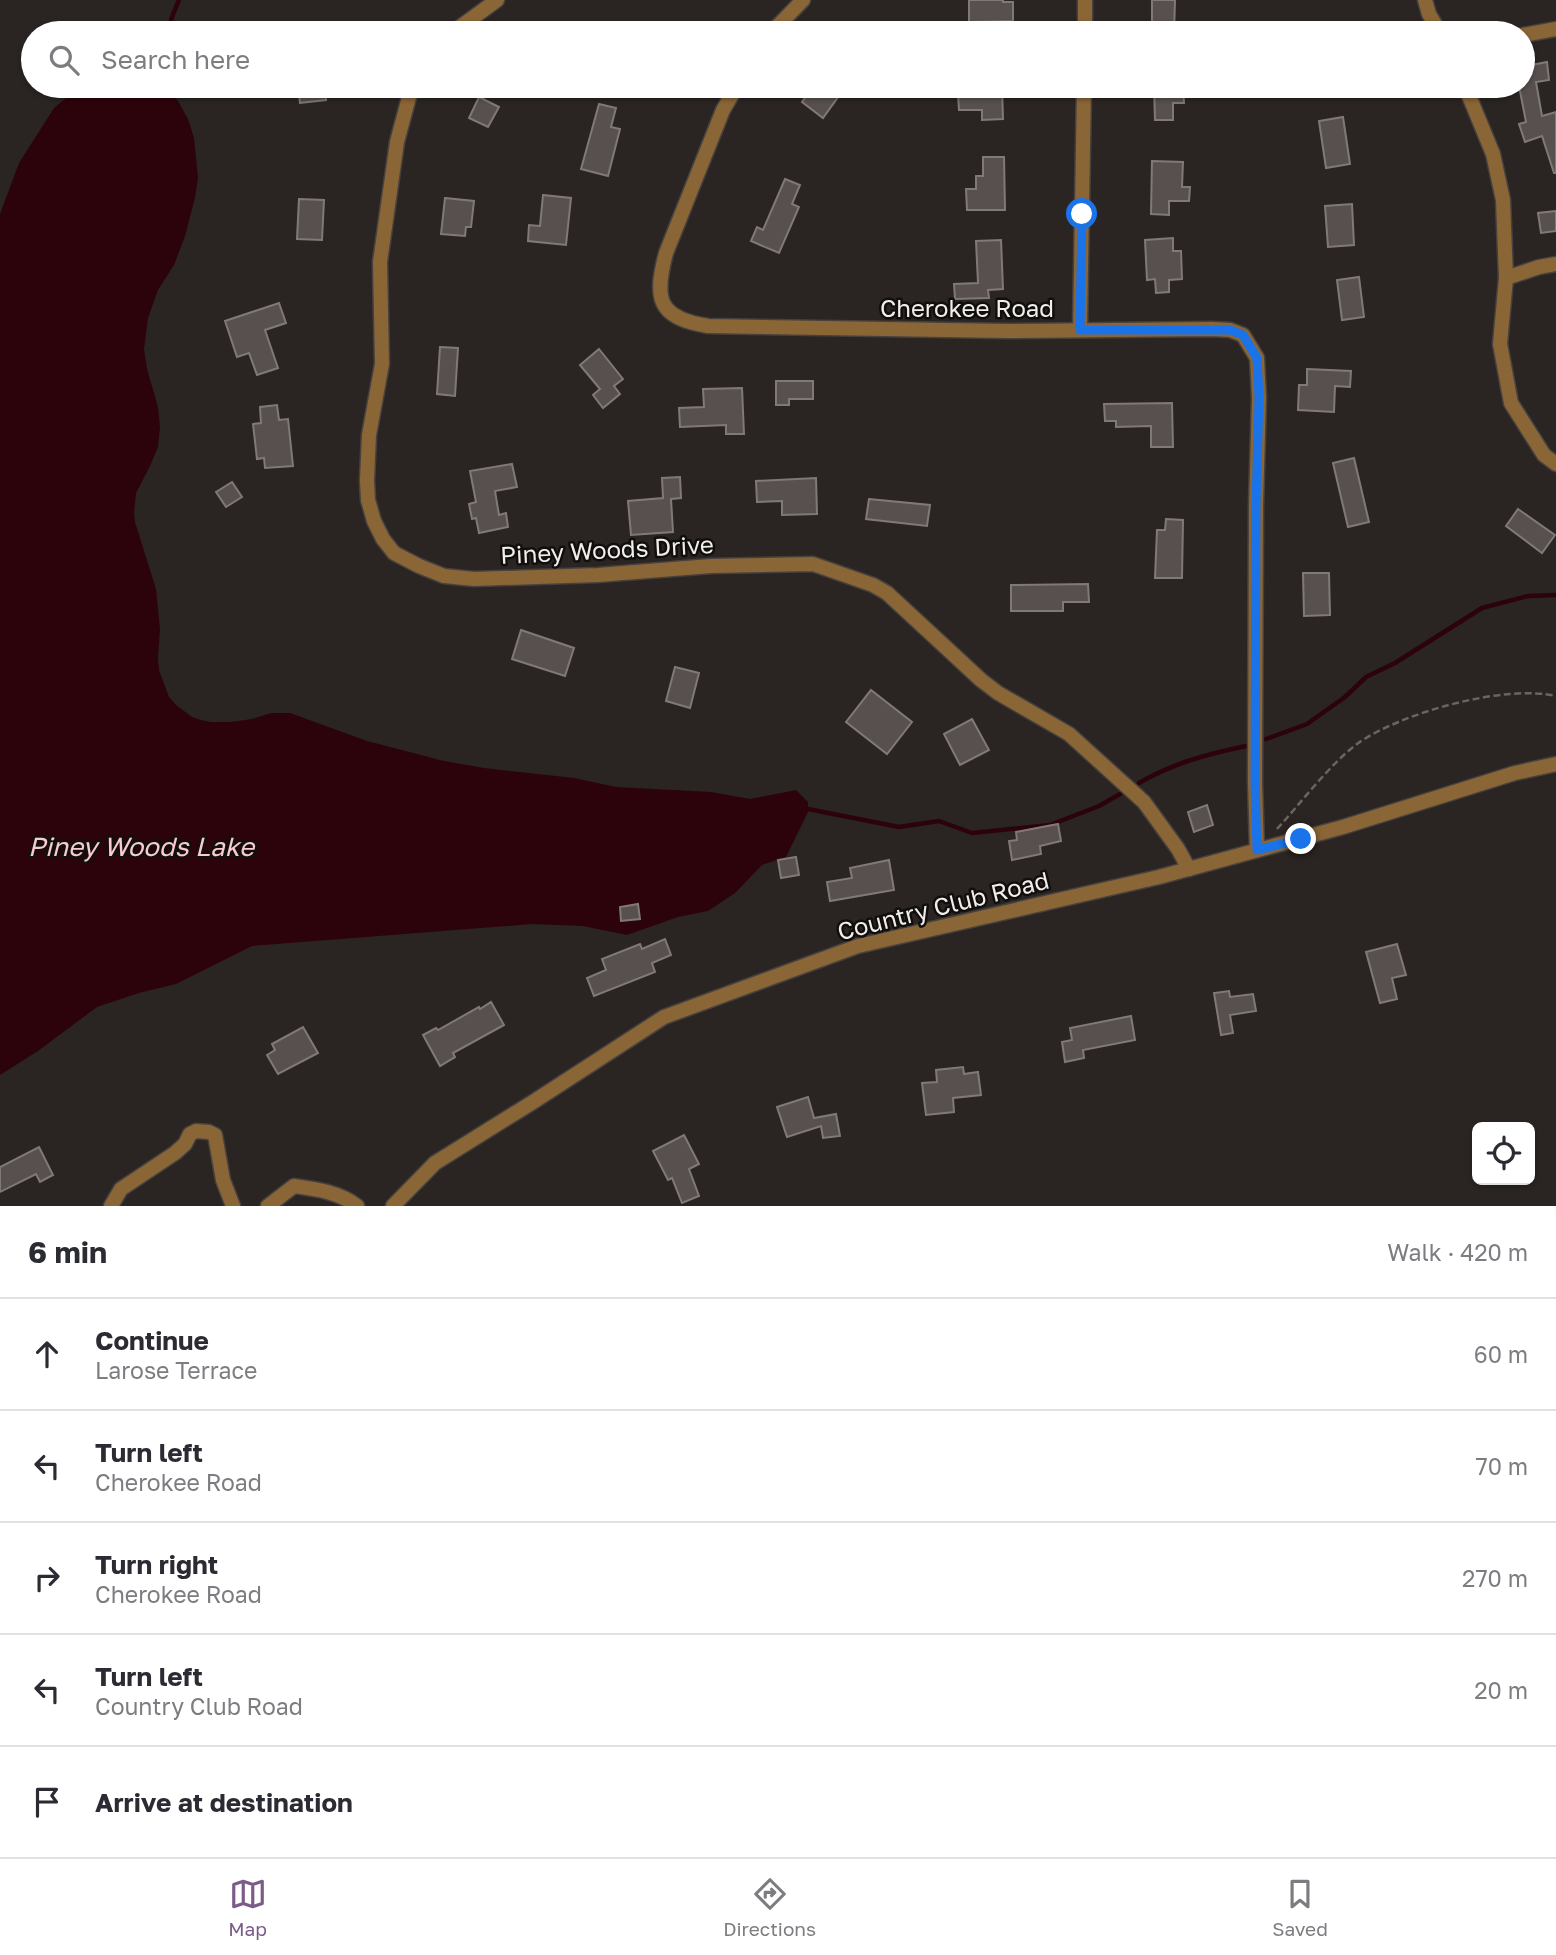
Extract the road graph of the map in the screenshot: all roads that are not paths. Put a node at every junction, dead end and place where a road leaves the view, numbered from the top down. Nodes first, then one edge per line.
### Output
1 (497, 0) edge
2 (803, 0) edge
3 (1085, 0) edge
4 (1425, 0) edge
5 (468, 21) edge
6 (783, 21) edge
7 (1084, 21) edge
8 (1433, 21) edge
9 (1556, 29) edge
10 (1535, 32) edge
11 (409, 98) edge
12 (730, 98) edge
13 (1084, 98) edge
14 (1470, 98) edge
15 (1556, 264) edge
16 (1506, 278) junction
17 (1080, 330) junction
18 (1556, 464) edge
19 (1556, 764) edge
20 (1257, 850) junction
21 (1189, 869) junction
22 (111, 1206) edge
23 (233, 1206) edge
24 (268, 1206) edge
25 (357, 1206) edge
26 (393, 1206) edge

1 - 5 street
2 - 6 street
3 - 7 street
4 - 8 street
9 - 10 street
11 - 21 street, Piney Woods Drive
12 - 17 street, Cherokee Road
13 - 17 street
14 - 16 street
15 - 16 street
16 - 18 street
17 - 20 street, Cherokee Road
19 - 20 street, Country Club Road
20 - 21 street, Country Club Road
21 - 26 street, Country Club Road
22 - 23 street
24 - 25 street

